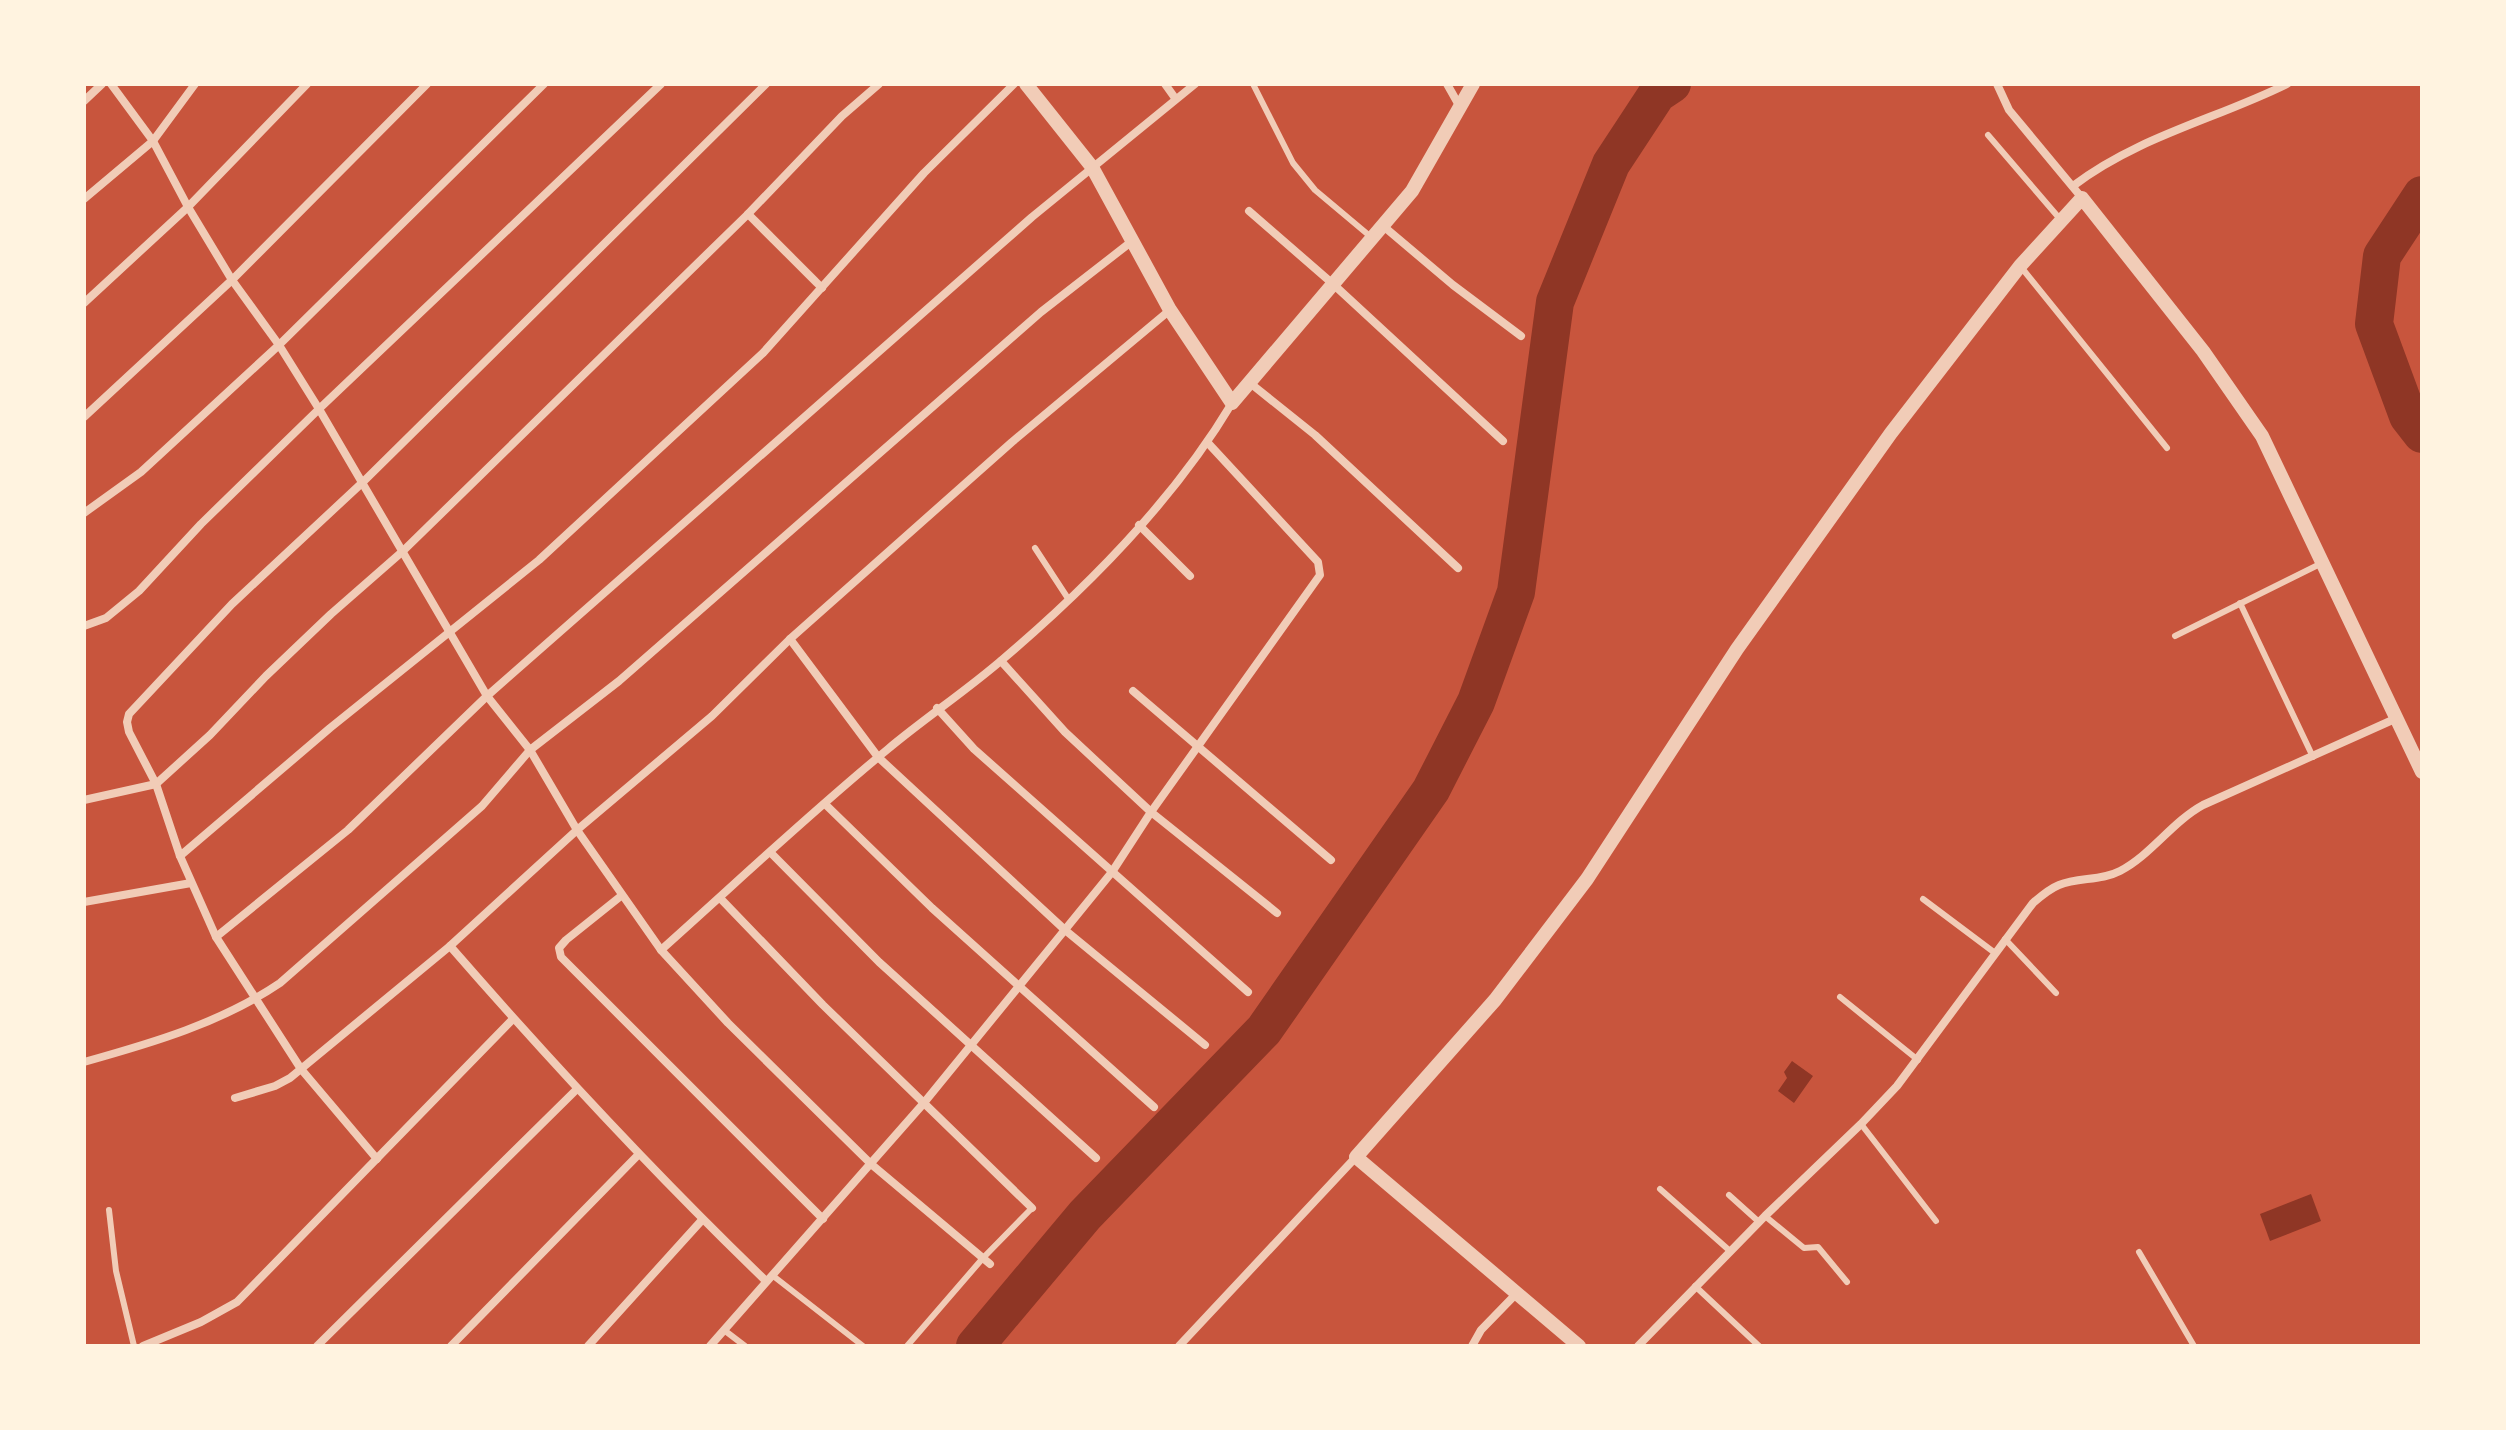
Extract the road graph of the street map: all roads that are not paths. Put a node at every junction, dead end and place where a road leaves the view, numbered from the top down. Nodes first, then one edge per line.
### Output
1 (102, 84) edge
2 (111, 84) edge
3 (195, 84) edge
4 (307, 84) edge
5 (427, 84) edge
6 (544, 84) edge
7 (661, 84) edge
8 (766, 84) edge
9 (879, 84) edge
10 (1014, 84) edge
11 (1026, 84) edge
12 (1165, 84) edge
13 (1195, 84) edge
14 (1253, 84) edge
15 (1447, 84) edge
16 (1473, 84) edge
17 (1997, 84) edge
18 (2287, 84) edge
19 (1175, 98) junction
20 (84, 101) edge
21 (1460, 108) junction
22 (1988, 135) dead end
23 (153, 141) junction
24 (1092, 167) junction
25 (2078, 192) junction
26 (84, 199) edge
27 (188, 207) junction
28 (1249, 211) dead end
29 (748, 214) junction
30 (2060, 219) junction
31 (1382, 225) junction
32 (1371, 238) junction
33 (1131, 242) junction
34 (2020, 266) junction
35 (232, 280) junction
36 (1333, 284) junction
37 (822, 288) junction
38 (84, 303) edge
39 (1170, 310) junction
40 (1521, 336) dead end
41 (279, 345) junction
42 (1250, 383) junction
43 (1232, 403) junction
44 (319, 409) junction
45 (84, 417) edge
46 (1503, 441) dead end
47 (1208, 443) junction
48 (2167, 448) dead end
49 (363, 482) junction
50 (84, 513) edge
51 (1139, 525) junction
52 (1035, 548) dead end
53 (403, 551) junction
54 (2322, 563) junction
55 (1458, 568) dead end
56 (1190, 576) dead end
57 (1069, 600) junction
58 (2240, 603) junction
59 (84, 626) edge
60 (448, 631) junction
61 (2175, 636) dead end
62 (790, 639) junction
63 (1001, 661) junction
64 (1133, 691) dead end
65 (487, 696) junction
66 (937, 708) junction
67 (2397, 718) junction
68 (2415, 741) edge
69 (1198, 746) junction
70 (530, 750) junction
71 (878, 757) junction
72 (2313, 757) junction
73 (2422, 772) edge
74 (156, 784) junction
75 (84, 800) edge
76 (825, 804) junction
77 (1151, 812) junction
78 (577, 830) junction
79 (771, 853) junction
80 (180, 856) junction
81 (1331, 860) dead end
82 (1112, 872) junction
83 (191, 883) junction
84 (621, 896) junction
85 (720, 898) junction
86 (1923, 899) dead end
87 (84, 902) edge
88 (1277, 913) dead end
89 (1065, 930) junction
90 (216, 937) junction
91 (2005, 939) junction
92 (450, 946) junction
93 (661, 950) junction
94 (1995, 953) junction
95 (1019, 987) junction
96 (1248, 992) dead end
97 (2056, 993) dead end
98 (1840, 997) dead end
99 (255, 1000) junction
100 (513, 1019) junction
101 (969, 1045) junction
102 (1205, 1045) dead end
103 (1918, 1060) junction
104 (84, 1062) edge
105 (301, 1069) junction
106 (577, 1089) junction
107 (235, 1098) dead end
108 (923, 1104) junction
109 (1154, 1107) dead end
110 (1861, 1124) junction
111 (639, 1154) junction
112 (1356, 1157) junction
113 (1096, 1158) dead end
114 (377, 1159) junction
115 (871, 1164) junction
116 (1660, 1189) dead end
117 (1729, 1195) dead end
118 (1032, 1208) joint
119 (109, 1210) dead end
120 (823, 1219) junction
121 (1762, 1219) junction
122 (702, 1220) junction
123 (1936, 1221) dead end
124 (1730, 1251) junction
125 (2139, 1252) dead end
126 (987, 1261) junction
127 (769, 1278) junction
128 (1847, 1282) dead end
129 (1695, 1286) junction
130 (1516, 1294) junction
131 (724, 1330) junction
132 (134, 1346) edge
133 (143, 1346) edge
134 (317, 1346) edge
135 (451, 1346) edge
136 (588, 1346) edge
137 (710, 1346) edge
138 (745, 1346) edge
139 (863, 1346) edge
140 (907, 1346) edge
141 (1179, 1346) edge
142 (1472, 1346) edge
143 (1579, 1346) edge
144 (1638, 1346) edge
145 (1759, 1346) edge
146 (2194, 1346) edge

1 - 20 street
2 - 23 street
3 - 23 street
4 - 27 street
5 - 35 street
6 - 41 street
7 - 44 street
8 - 49 street
9 - 29 street
10 - 37 street
11 - 24 street
12 - 19 street
13 - 19 street
14 - 32 lane
15 - 21 street
16 - 21 street
17 - 25 street
18 - 25 street
19 - 24 street
21 - 31 street
22 - 30 lane
23 - 26 street
23 - 27 street
24 - 33 street
24 - 65 street
25 - 30 street
25 - 54 street
27 - 35 street
27 - 38 street
28 - 36 street
29 - 37 street
29 - 53 street
30 - 34 street
31 - 32 street
31 - 40 street
32 - 36 street
33 - 39 street
33 - 70 street
34 - 48 lane
34 - 112 street
35 - 41 street
35 - 45 street
36 - 42 street
36 - 46 street
37 - 60 street
39 - 43 street
39 - 62 street
41 - 44 street
41 - 50 street
42 - 43 street
42 - 55 street
43 - 47 street
44 - 49 street
44 - 59 street
47 - 51 street
47 - 69 street
49 - 53 street
49 - 74 street
51 - 56 street
51 - 57 street
52 - 57 lane
53 - 60 street
53 - 74 street
54 - 58 lane
54 - 67 street
57 - 63 street
58 - 61 lane
58 - 72 lane
60 - 65 street
60 - 80 street
62 - 71 street
62 - 78 street
63 - 66 street
63 - 77 street
64 - 69 street
65 - 70 street
65 - 90 street
66 - 71 street
66 - 82 street
67 - 68 street
67 - 72 street
68 - 73 street
69 - 77 street
69 - 81 street
70 - 78 street
70 - 99 street
71 - 76 street
71 - 89 street
72 - 91 street
74 - 75 street
74 - 80 street
76 - 79 street
76 - 95 street
77 - 82 street
77 - 88 street
78 - 84 street
78 - 92 street
79 - 85 street
79 - 101 street
80 - 83 street
82 - 89 street
82 - 96 street
83 - 87 street
83 - 90 street
84 - 93 street
84 - 120 street
85 - 93 street
85 - 108 street
86 - 94 lane
89 - 95 street
89 - 102 street
90 - 99 street
91 - 94 street
91 - 97 lane
92 - 100 street
92 - 105 street
93 - 115 street
94 - 103 street
95 - 101 street
95 - 109 street
98 - 103 lane
99 - 104 street
99 - 105 street
100 - 106 street
100 - 114 street
101 - 108 street
101 - 113 street
103 - 110 street
105 - 107 street
105 - 114 street
106 - 111 street
106 - 134 street
108 - 115 street
108 - 118 street
110 - 121 street
110 - 123 lane
111 - 122 street
111 - 135 street
112 - 130 street
112 - 141 street
114 - 133 street
115 - 120 street
115 - 126 street
116 - 124 lane
117 - 121 lane
118 - 126 lane
119 - 132 lane
120 - 127 street
121 - 124 street
121 - 128 lane
122 - 127 street
122 - 136 street
124 - 129 street
125 - 146 lane
126 - 140 lane
127 - 131 street
127 - 139 lane
129 - 144 street
129 - 145 lane
130 - 142 street
130 - 143 street
131 - 137 street
131 - 138 lane

